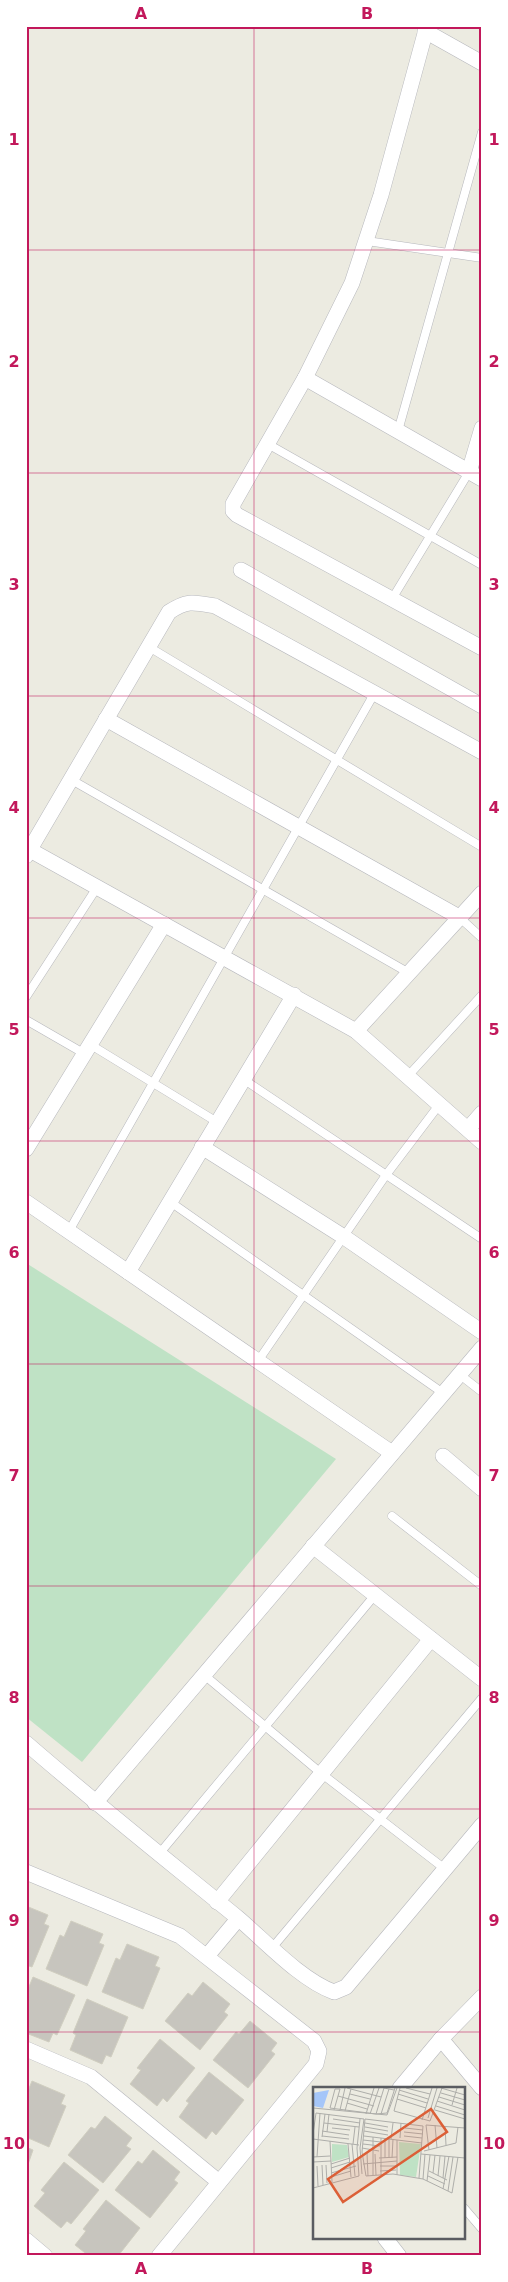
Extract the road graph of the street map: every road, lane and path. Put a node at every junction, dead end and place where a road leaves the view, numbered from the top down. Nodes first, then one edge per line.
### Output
1 (426, 29) edge
2 (482, 63) edge
3 (482, 132) edge
4 (367, 241) junction
5 (448, 253) junction
6 (482, 258) edge
7 (305, 378) junction
8 (482, 428) edge
9 (398, 431) junction
10 (266, 443) junction
11 (476, 476) edge
12 (431, 536) junction
13 (482, 564) edge
14 (241, 570) dead end
15 (392, 599) junction
16 (149, 647) junction
17 (482, 648) edge
18 (374, 694) junction
19 (482, 706) edge
20 (106, 719) junction
21 (482, 752) edge
22 (337, 760) junction
23 (70, 778) junction
24 (299, 827) junction
25 (482, 847) edge
26 (28, 853) edge
27 (96, 888) junction
28 (264, 889) junction
29 (482, 893) edge
30 (459, 917) junction
31 (164, 924) junction
32 (482, 938) edge
33 (224, 959) junction
34 (408, 973) junction
35 (294, 995) junction
36 (482, 996) edge
37 (26, 997) edge
38 (26, 1020) edge
39 (356, 1031) junction
40 (88, 1049) junction
41 (408, 1076) junction
42 (243, 1079) junction
43 (152, 1083) junction
44 (439, 1105) junction
45 (482, 1113) edge
46 (217, 1122) junction
47 (468, 1129) junction
48 (482, 1142) edge
49 (202, 1147) junction
50 (26, 1149) edge
51 (386, 1175) junction
52 (169, 1200) junction
53 (26, 1202) edge
54 (69, 1231) junction
55 (344, 1238) junction
56 (482, 1239) edge
57 (128, 1272) junction
58 (304, 1295) junction
59 (482, 1332) edge
60 (482, 1348) edge
61 (258, 1361) junction
62 (460, 1374) junction
63 (482, 1392) edge
64 (443, 1393) junction
65 (392, 1453) junction
66 (443, 1456) dead end
67 (482, 1489) edge
68 (392, 1516) dead end
69 (313, 1546) junction
70 (482, 1586) edge
71 (375, 1594) junction
72 (431, 1639) junction
73 (203, 1674) junction
74 (482, 1679) edge
75 (482, 1698) edge
76 (265, 1725) junction
77 (26, 1743) edge
78 (322, 1774) junction
79 (95, 1803) junction
80 (380, 1819) junction
81 (482, 1824) edge
82 (159, 1854) junction
83 (445, 1869) junction
84 (26, 1872) edge
85 (218, 1902) junction
86 (238, 1919) junction
87 (272, 1948) junction
88 (207, 1956) junction
89 (482, 1997) edge
90 (441, 2039) junction
91 (26, 2049) edge
92 (401, 2087) edge
93 (482, 2088) edge
94 (219, 2182) junction
95 (466, 2210) edge
96 (482, 2229) edge
97 (26, 2240) edge
98 (387, 2240) edge
99 (45, 2256) edge
100 (159, 2256) edge
101 (399, 2256) edge

1 - 2 street
1 - 4 street
3 - 5 lane
4 - 5 lane
4 - 7 street
5 - 6 lane
5 - 9 lane
7 - 9 street
7 - 10 street
8 - 11 street
9 - 11 street
10 - 12 lane
10 - 15 street
11 - 12 lane
12 - 13 lane
12 - 15 lane
14 - 19 street
15 - 17 street
16 - 18 street
16 - 20 street
16 - 22 lane
18 - 21 street
18 - 22 lane
20 - 23 street
20 - 24 street
22 - 24 lane
22 - 25 lane
23 - 26 street
23 - 28 lane
24 - 28 lane
24 - 30 street
26 - 27 street
27 - 31 street
27 - 37 lane
28 - 33 lane
28 - 34 lane
29 - 30 street
30 - 32 lane
30 - 34 street
31 - 33 street
31 - 40 street
33 - 35 street
33 - 43 lane
34 - 39 street
35 - 39 street
35 - 42 street
36 - 41 lane
38 - 40 lane
39 - 41 street
40 - 43 lane
40 - 50 street
41 - 44 street
42 - 46 street
42 - 51 lane
43 - 46 lane
43 - 54 lane
44 - 47 street
44 - 51 lane
45 - 47 street
46 - 49 street
47 - 48 street
49 - 52 street
49 - 55 street
51 - 55 lane
51 - 56 lane
52 - 57 street
52 - 58 lane
53 - 54 street
54 - 57 street
55 - 58 lane
55 - 59 street
57 - 61 street
58 - 61 lane
58 - 64 lane
60 - 62 street
61 - 65 street
62 - 63 lane
62 - 64 street
64 - 65 street
65 - 69 street
66 - 67 street
68 - 70 lane
69 - 71 street
69 - 73 street
71 - 72 street
71 - 76 lane
72 - 74 street
72 - 78 street
73 - 76 lane
73 - 79 street
75 - 80 lane
76 - 78 lane
76 - 82 lane
77 - 79 street
78 - 80 lane
78 - 85 street
79 - 82 street
80 - 83 lane
80 - 87 lane
81 - 83 street
82 - 85 street
83 - 87 street
84 - 88 street
85 - 86 street
86 - 87 street
86 - 88 street
88 - 94 street
89 - 90 street
90 - 92 street
90 - 93 street
91 - 94 street
94 - 100 street
95 - 96 lane
97 - 99 street
98 - 101 street

